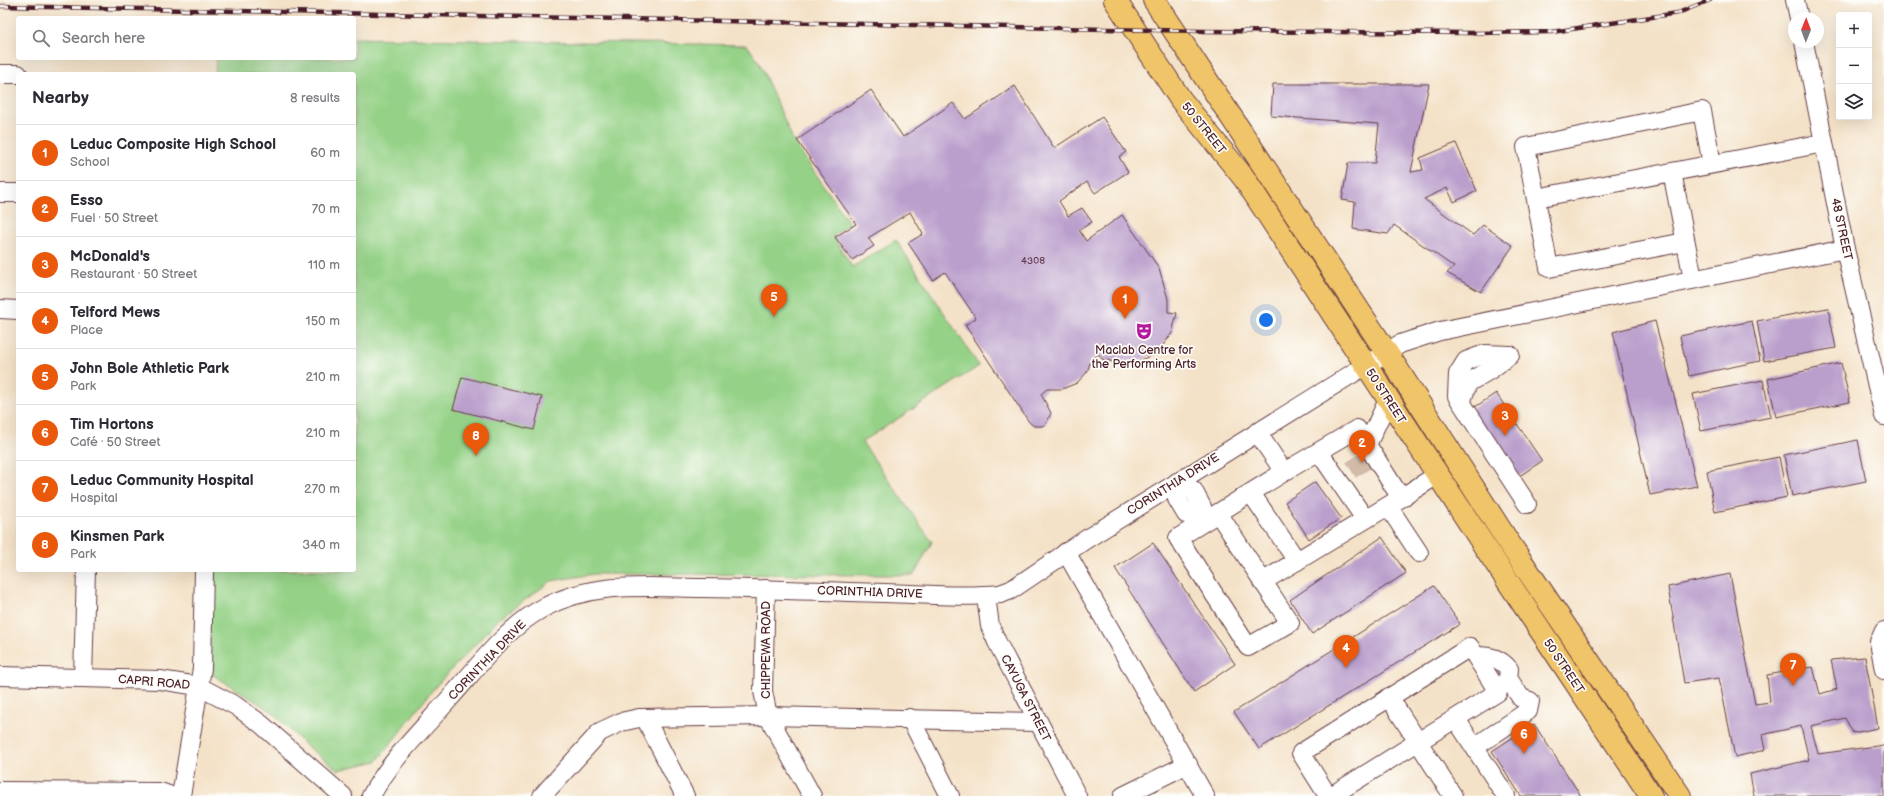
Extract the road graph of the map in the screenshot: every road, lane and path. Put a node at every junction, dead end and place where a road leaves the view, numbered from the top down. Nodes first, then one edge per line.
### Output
1 (1115, 0) edge
2 (1154, 0) edge
3 (1795, 0) edge
4 (1169, 10) edge
5 (1798, 12) edge
6 (1805, 48) edge
7 (0, 74) edge
8 (16, 74) edge
9 (1824, 143) junction
10 (1712, 164) junction
11 (1672, 172) junction
12 (0, 193) edge
13 (16, 193) edge
14 (1536, 198) junction
15 (1685, 242) junction
16 (1845, 249) junction
17 (1693, 279) junction
18 (0, 309) edge
19 (16, 310) edge
20 (1387, 353) junction
21 (1510, 355) dead end
22 (1365, 365) junction
23 (1388, 400) junction
24 (1884, 416) edge
25 (1257, 432) junction
26 (1319, 452) junction
27 (1369, 454) junction
28 (1284, 472) junction
29 (1437, 474) junction
30 (1179, 485) junction
31 (1251, 493) junction
32 (1395, 502) junction
33 (1527, 504) dead end
34 (1207, 517) junction
35 (1365, 519) junction
36 (1066, 552) junction
37 (1419, 553) dead end
38 (1297, 561) junction
39 (86, 572) edge
40 (204, 572) edge
41 (1262, 582) junction
42 (766, 589) junction
43 (986, 596) junction
44 (1884, 631) edge
45 (1476, 656) junction
46 (1884, 670) edge
47 (0, 676) edge
48 (83, 678) junction
49 (198, 686) junction
50 (1389, 697) junction
51 (768, 716) junction
52 (645, 718) junction
53 (910, 718) junction
54 (1456, 719) junction
55 (1038, 722) junction
56 (1418, 742) junction
57 (1475, 747) junction
58 (1188, 764) junction
59 (0, 790) edge
60 (1677, 795) edge
61 (171, 796) edge
62 (181, 796) edge
63 (343, 796) edge
64 (371, 796) edge
65 (542, 796) edge
66 (685, 796) edge
67 (812, 796) edge
68 (950, 796) edge
69 (1077, 796) edge
70 (1124, 796) edge
71 (1205, 796) edge
72 (1328, 796) edge
73 (1331, 796) edge
74 (1453, 796) edge
75 (1506, 796) edge
76 (1651, 796) edge

1 - 22 main road, 50 STREET
2 - 4 main road, 50 STREET
3 - 5 street
4 - 20 main road, 50 STREET
6 - 9 street, 48 STREET
7 - 8 street
9 - 10 street
9 - 16 street, 48 STREET
10 - 11 street
10 - 14 street
11 - 14 street
11 - 15 street
12 - 13 street
14 - 15 street
15 - 17 street
16 - 17 street, CORINTHIA DRIVE
16 - 24 street, 48 STREET
17 - 20 street, CORINTHIA DRIVE
18 - 19 street
20 - 22 street, CORINTHIA DRIVE
20 - 60 main road, 50 STREET
21 - 33 street
22 - 23 main road, 50 STREET
22 - 25 street, CORINTHIA DRIVE
23 - 27 street
23 - 29 main road, 50 STREET
25 - 28 street
25 - 30 street, CORINTHIA DRIVE
26 - 27 street
26 - 28 street
26 - 35 street
27 - 32 street
28 - 31 street
29 - 32 street
29 - 76 main road, 50 STREET
30 - 34 street
30 - 36 street, CORINTHIA DRIVE
31 - 34 street
31 - 38 street
32 - 35 street
32 - 37 street
34 - 41 street
34 - 41 street
35 - 38 street
36 - 43 street, CORINTHIA DRIVE
36 - 58 street
38 - 41 street
39 - 48 street
40 - 49 street
42 - 43 street, CORINTHIA DRIVE
42 - 51 street, CHIPPEWA ROAD
42 - 64 street, CORINTHIA DRIVE
43 - 55 street, CAYUGA STREET
44 - 46 street
45 - 50 street
45 - 54 street
45 - 57 street
47 - 48 street, CAPRI ROAD
48 - 49 street, CAPRI ROAD
49 - 62 street
49 - 63 street, CAPRI ROAD
50 - 56 street
50 - 72 street
51 - 52 street
51 - 53 street
51 - 67 street, CHIPPEWA ROAD
52 - 65 street
52 - 66 street
53 - 55 street
53 - 68 street
54 - 56 street
54 - 57 street
55 - 69 street, CAYUGA STREET
56 - 73 street
56 - 74 street
57 - 75 street
58 - 70 street
58 - 71 street
59 - 61 street

